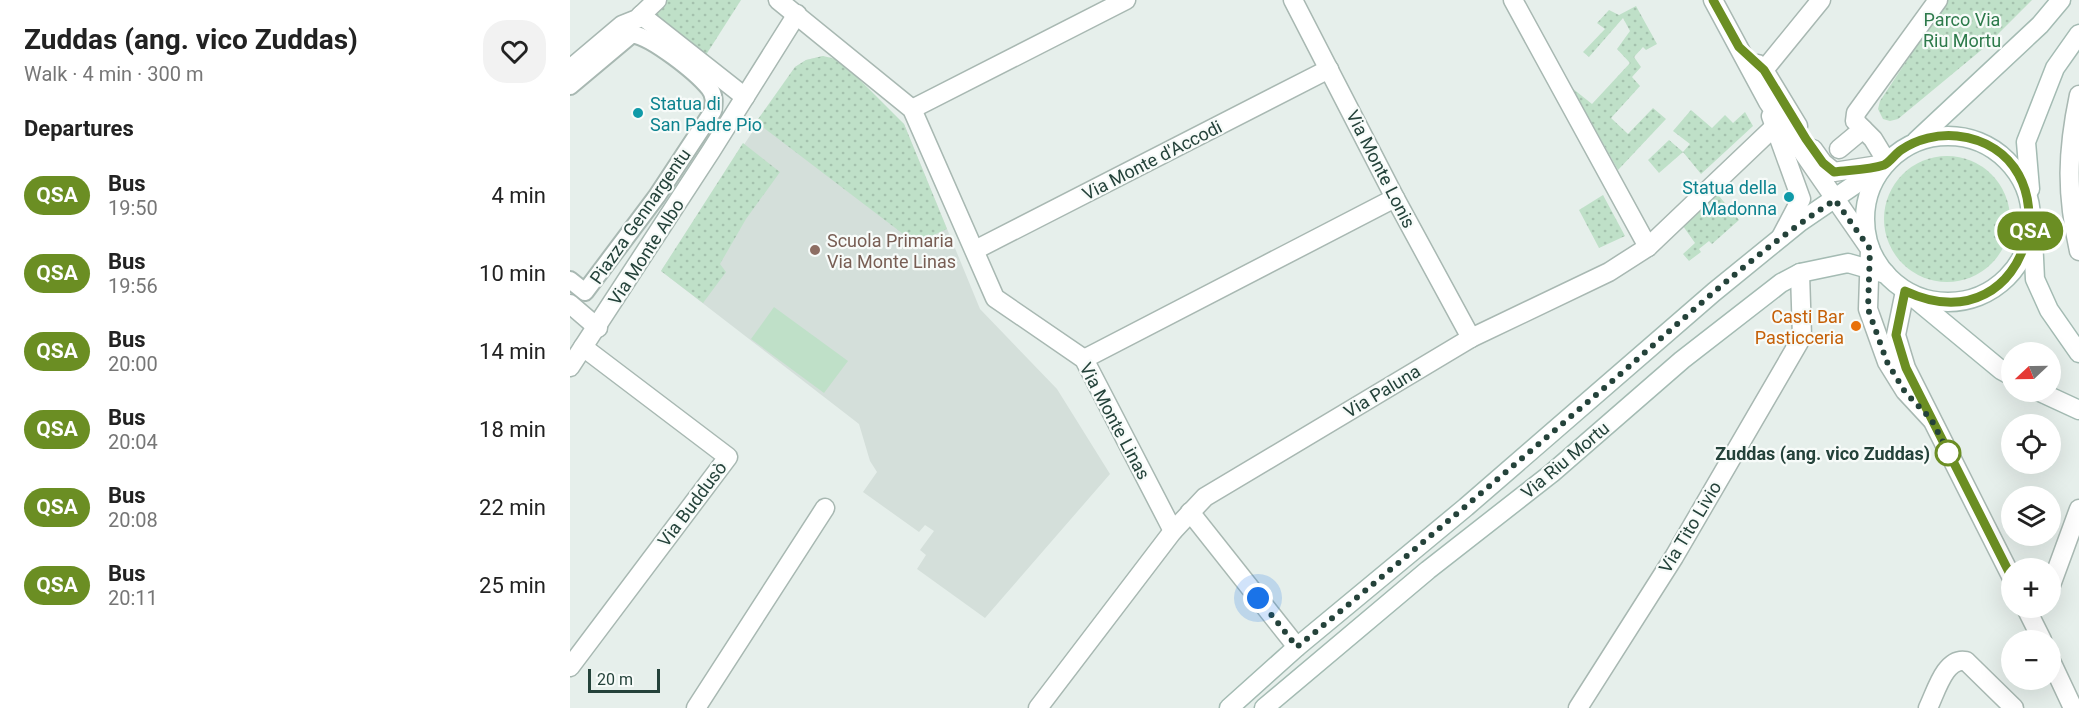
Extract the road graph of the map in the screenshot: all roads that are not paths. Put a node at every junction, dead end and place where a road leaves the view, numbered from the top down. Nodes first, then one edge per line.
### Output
1 (657, 0) edge
2 (778, 0) edge
3 (1126, 0) edge
4 (1293, 0) edge
5 (1513, 0) edge
6 (1713, 0) edge
7 (1821, 0) edge
8 (1938, 0) edge
9 (2061, 0) edge
10 (797, 14) junction
11 (641, 15) junction
12 (2079, 34) edge
13 (1739, 47) junction
14 (570, 69) edge
15 (1329, 69) junction
16 (1764, 70) junction
17 (570, 86) edge
18 (2079, 95) edge
19 (745, 97) junction
20 (1767, 102) junction
21 (912, 109) junction
22 (1773, 128) junction
23 (1863, 129) junction
24 (1915, 142) junction
25 (1839, 148) dead end
26 (1886, 163) junction
27 (1395, 198) junction
28 (1835, 200) junction
29 (2031, 210) junction
30 (1780, 238) junction
31 (1648, 247) junction
32 (1870, 249) junction
33 (975, 250) junction
34 (2079, 251) edge
35 (1878, 271) junction
36 (1800, 273) junction
37 (570, 280) edge
38 (1905, 291) junction
39 (570, 304) edge
40 (598, 328) junction
41 (1471, 338) junction
42 (583, 347) junction
43 (2079, 352) edge
44 (1084, 359) junction
45 (570, 367) edge
46 (2001, 370) edge
47 (2061, 402) edge
48 (2079, 410) edge
49 (1931, 419) junction
50 (825, 508) dead end
51 (2079, 509) edge
52 (1190, 512) junction
53 (1173, 531) junction
54 (2002, 558) edge
55 (2061, 558) edge
56 (1297, 647) junction
57 (570, 667) edge
58 (2061, 682) edge
59 (696, 708) edge
60 (1038, 708) edge
61 (1229, 708) edge
62 (1264, 708) edge
63 (1578, 708) edge
64 (1928, 708) edge
65 (2014, 708) edge
66 (2073, 708) edge

1 - 11 street
2 - 10 street, Via Monte Linas
3 - 21 street
4 - 15 street, Via Monte Lonis
5 - 31 street
6 - 13 street
7 - 16 street
8 - 23 street
9 - 24 street
10 - 19 street, Via Monte Albo
10 - 21 street, Via Monte Linas
11 - 14 street
11 - 19 street
12 - 29 street
13 - 16 street
13 - 20 street
15 - 27 street, Via Monte Lonis
15 - 33 street, Via Monte d'Accodi
16 - 26 street
17 - 37 street, Piazza Gennargentu
18 - 34 street
19 - 40 street, Via Monte Albo
20 - 22 street
20 - 28 street
21 - 33 street, Via Monte Linas
22 - 30 street
22 - 31 street, Via Paluna
23 - 25 street
23 - 26 street
24 - 26 street
24 - 29 street
26 - 28 street, Via Riu Mortu
26 - 32 street
27 - 41 street, Via Monte Lonis
27 - 44 street
28 - 30 street, Via Riu Mortu
28 - 32 street
29 - 38 street
29 - 43 street
30 - 56 street, Via Riu Mortu
31 - 41 street, Via Paluna
32 - 35 street
33 - 44 street, Via Monte Linas
35 - 36 street, Via Riu Mortu
35 - 38 street
35 - 49 street
36 - 62 street, Via Riu Mortu
36 - 63 street, Via Tito Livio
38 - 46 street
38 - 49 street
39 - 40 street
40 - 42 street, Via Monte Albo
41 - 52 street, Via Paluna
42 - 45 street, Via Monte Albo
42 - 57 street, Via Buddusò
44 - 53 street, Via Monte Linas
47 - 48 street
49 - 54 street
50 - 59 street
51 - 55 street
52 - 53 street, Via Paluna
52 - 56 street
53 - 60 street, Via Paluna
56 - 61 street, Via Riu Mortu
58 - 66 street
64 - 65 street

